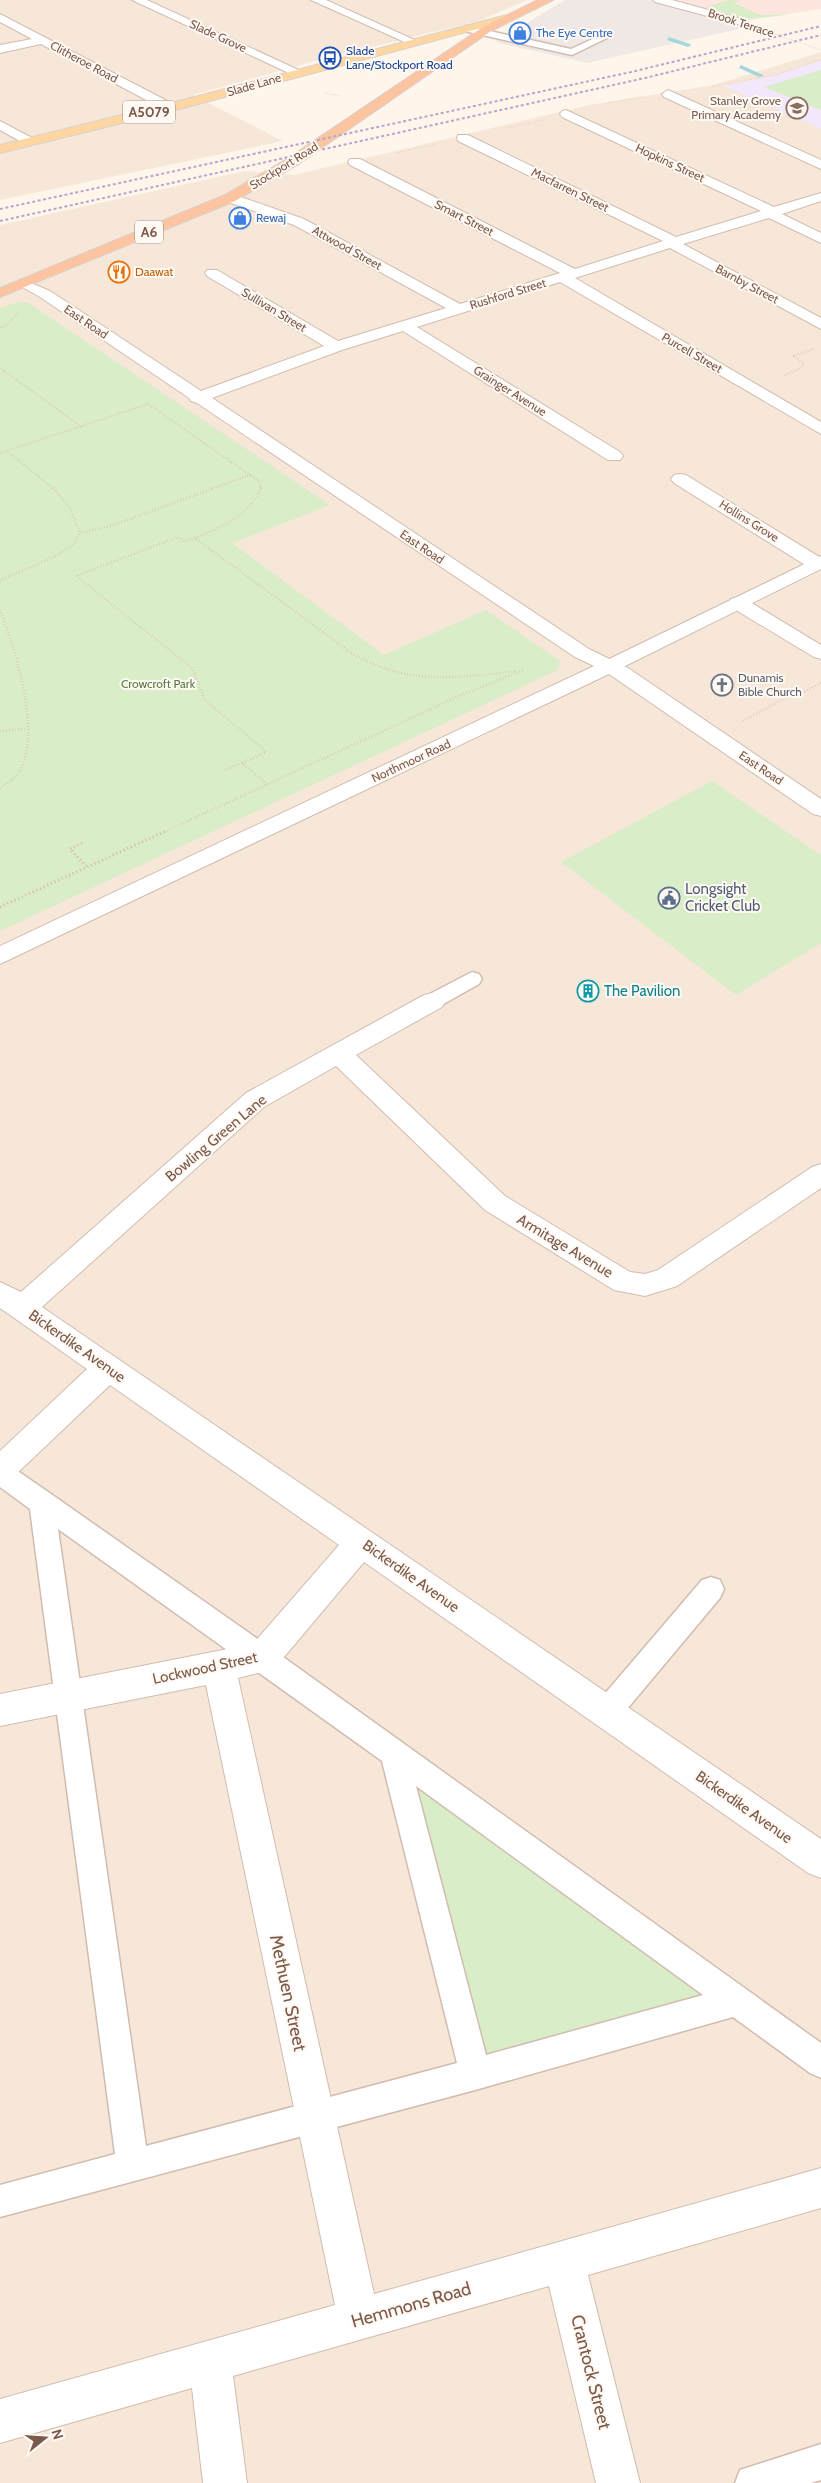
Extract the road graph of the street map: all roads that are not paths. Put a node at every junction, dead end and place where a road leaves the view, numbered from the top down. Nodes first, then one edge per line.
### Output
1 (138, 0) edge
2 (317, 0) edge
3 (546, 0) edge
4 (659, 0) edge
5 (712, 0) edge
6 (690, 7) junction
7 (0, 17) edge
8 (507, 18) junction
9 (741, 22) road end
10 (467, 29) junction
11 (482, 33) junction
12 (602, 38) dead end
13 (42, 40) junction
14 (413, 42) junction
15 (0, 49) edge
16 (457, 49) junction
17 (297, 72) junction
18 (668, 94) dead end
19 (169, 107) junction
20 (566, 114) dead end
21 (0, 125) edge
22 (463, 138) dead end
23 (29, 142) junction
24 (0, 149) edge
25 (355, 162) dead end
26 (821, 164) edge
27 (821, 197) edge
28 (230, 198) junction
29 (772, 213) junction
30 (821, 238) edge
31 (674, 243) junction
32 (212, 273) dead end
33 (568, 275) junction
34 (24, 284) junction
35 (0, 293) edge
36 (459, 309) junction
37 (821, 324) edge
38 (405, 326) junction
39 (336, 347) junction
40 (198, 398) junction
41 (821, 429) edge
42 (614, 456) dead end
43 (680, 479) dead end
44 (819, 563) edge
45 (738, 603) junction
46 (820, 651) edge
47 (608, 667) junction
48 (821, 809) edge
49 (0, 956) edge
50 (472, 979) dead end
51 (433, 1001) joint
52 (338, 1054) junction
53 (821, 1174) edge
54 (11, 1300) edge
55 (108, 1368) junction
56 (0, 1472) edge
57 (42, 1502) junction
58 (362, 1542) junction
59 (711, 1589) dead end
60 (262, 1658) junction
61 (219, 1666) junction
62 (69, 1696) junction
63 (0, 1710) edge
64 (607, 1712) junction
65 (394, 1754) junction
66 (821, 1860) edge
67 (736, 2001) junction
68 (821, 2062) edge
69 (475, 2074) junction
70 (314, 2118) junction
71 (133, 2166) junction
72 (821, 2188) edge
73 (0, 2201) edge
74 (564, 2262) junction
75 (359, 2320) junction
76 (210, 2362) junction
77 (0, 2422) edge
78 (808, 2471) edge
79 (225, 2483) edge
80 (618, 2483) edge
81 (754, 2483) edge

1 - 17 street, Slade Grove
2 - 14 street
3 - 8 highway, Stockport Road / A6
4 - 6 street, Brook Terrace
5 - 6 street
6 - 9 street, Brook Terrace
7 - 13 street, Clitheroe Road
8 - 10 main road, Slade Lane / A5079
8 - 11 highway, Stockport Road / A6
10 - 11 lane
10 - 14 main road, Slade Lane / A5079
11 - 12 lane
11 - 16 highway, Stockport Road / A6
13 - 15 street
13 - 19 street, Clitheroe Road
14 - 16 main road
14 - 17 main road, Slade Lane / A5079
16 - 28 highway, Stockport Road / A6
17 - 19 main road, Slade Lane / A5079
18 - 26 street
19 - 23 main road, Slade Lane / A5079
20 - 29 street, Hopkins Street
21 - 23 street
22 - 31 street, Macfarren Street
23 - 24 main road, Slade Lane / A5079
25 - 33 street, Smart Street
27 - 29 street, Rushford Street
28 - 34 highway, Stockport Road / A6
28 - 36 street, Attwood Street
29 - 30 street, Hopkins Street
29 - 31 street, Rushford Street
31 - 33 street, Rushford Street
31 - 37 street, Barnby Street
32 - 39 street, Sullivan Street
33 - 36 street, Rushford Street
33 - 41 street, Purcell Street
34 - 35 highway, Stockport Road / A6
34 - 40 street, East Road
36 - 38 street, Rushford Street
38 - 39 street, Rushford Street
38 - 42 street, Grainger Avenue
39 - 40 street, Rushford Street
40 - 47 street, East Road
43 - 44 street, Hollins Grove
44 - 45 street, Northmoor Road
45 - 46 street
45 - 47 street, Northmoor Road
47 - 48 street, East Road
47 - 49 street, Northmoor Road
50 - 51 lane
51 - 52 street, Bowling Green Lane
52 - 53 street, Armitage Avenue
52 - 54 street, Bowling Green Lane
54 - 55 street, Bickerdike Avenue
55 - 56 street
55 - 58 street, Bickerdike Avenue
56 - 57 lane
57 - 60 lane
57 - 62 lane
58 - 60 street, Lockwood Street
58 - 64 street, Bickerdike Avenue
59 - 64 lane
60 - 61 street, Lockwood Street
60 - 65 lane
61 - 62 street, Lockwood Street
61 - 70 street, Methuen Street
62 - 63 street, Lockwood Street
62 - 71 lane
64 - 66 street, Bickerdike Avenue
65 - 67 lane
65 - 69 lane
67 - 68 lane
67 - 69 lane
69 - 70 lane
70 - 71 lane
70 - 75 street, Methuen Street
71 - 73 lane
72 - 74 street, Hemmons Road
74 - 75 street, Hemmons Road
74 - 80 street, Crantock Street
75 - 76 street, Hemmons Road
76 - 77 street, Hemmons Road
76 - 79 street
78 - 81 lane

